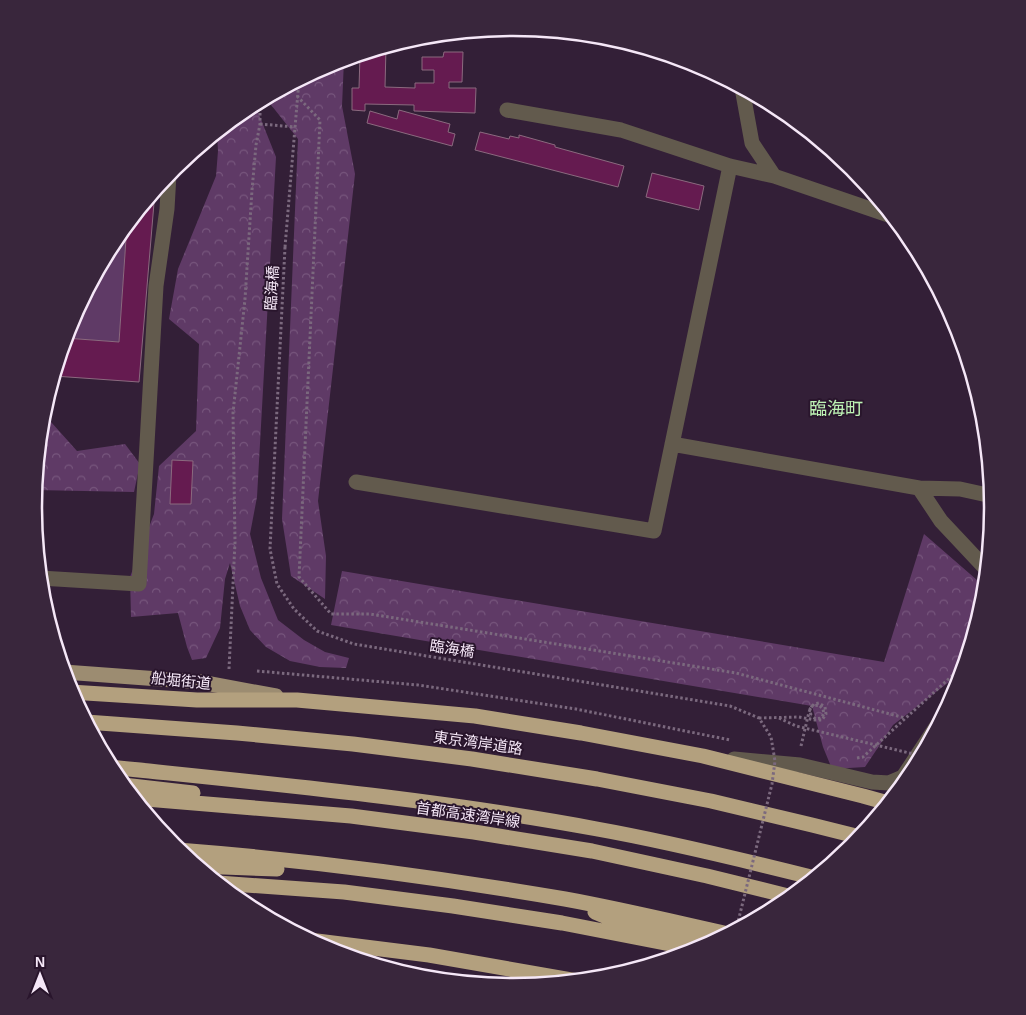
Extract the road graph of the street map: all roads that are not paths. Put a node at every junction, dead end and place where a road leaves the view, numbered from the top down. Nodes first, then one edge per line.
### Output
1 (744, 96) edge
2 (507, 110) dead end
3 (730, 166) junction
4 (774, 176) junction
5 (168, 187) edge
6 (880, 212) edge
7 (672, 444) junction
8 (356, 482) dead end
9 (919, 488) junction
10 (984, 494) edge
11 (981, 563) edge
12 (48, 578) edge
13 (72, 673) edge
14 (80, 693) edge
15 (297, 700) junction
16 (94, 723) edge
17 (703, 756) junction
18 (120, 768) edge
19 (898, 779) edge
20 (133, 786) edge
21 (143, 799) edge
22 (881, 801) edge
23 (350, 816) junction
24 (852, 835) edge
25 (191, 851) edge
26 (208, 866) edge
27 (346, 867) junction
28 (806, 876) edge
29 (230, 884) edge
30 (781, 894) edge
31 (567, 900) junction
32 (718, 932) edge
33 (699, 940) edge
34 (333, 943) edge
35 (682, 947) edge
36 (554, 977) edge

1 - 4 street
2 - 3 street
3 - 4 street
3 - 7 street
4 - 6 street
5 - 12 street
7 - 8 street
7 - 9 street
9 - 10 street
9 - 11 street
13 - 15 main road, 船堀街道
14 - 15 highway
15 - 17 highway
16 - 24 highway, 東京湾岸道路
17 - 19 street
17 - 22 highway
18 - 28 highway
20 - 23 highway
21 - 23 highway, 首都高速湾岸線
23 - 30 highway, 首都高速湾岸線
25 - 27 highway
26 - 27 highway
27 - 31 highway
29 - 35 highway
31 - 32 highway
31 - 33 highway
34 - 36 highway

